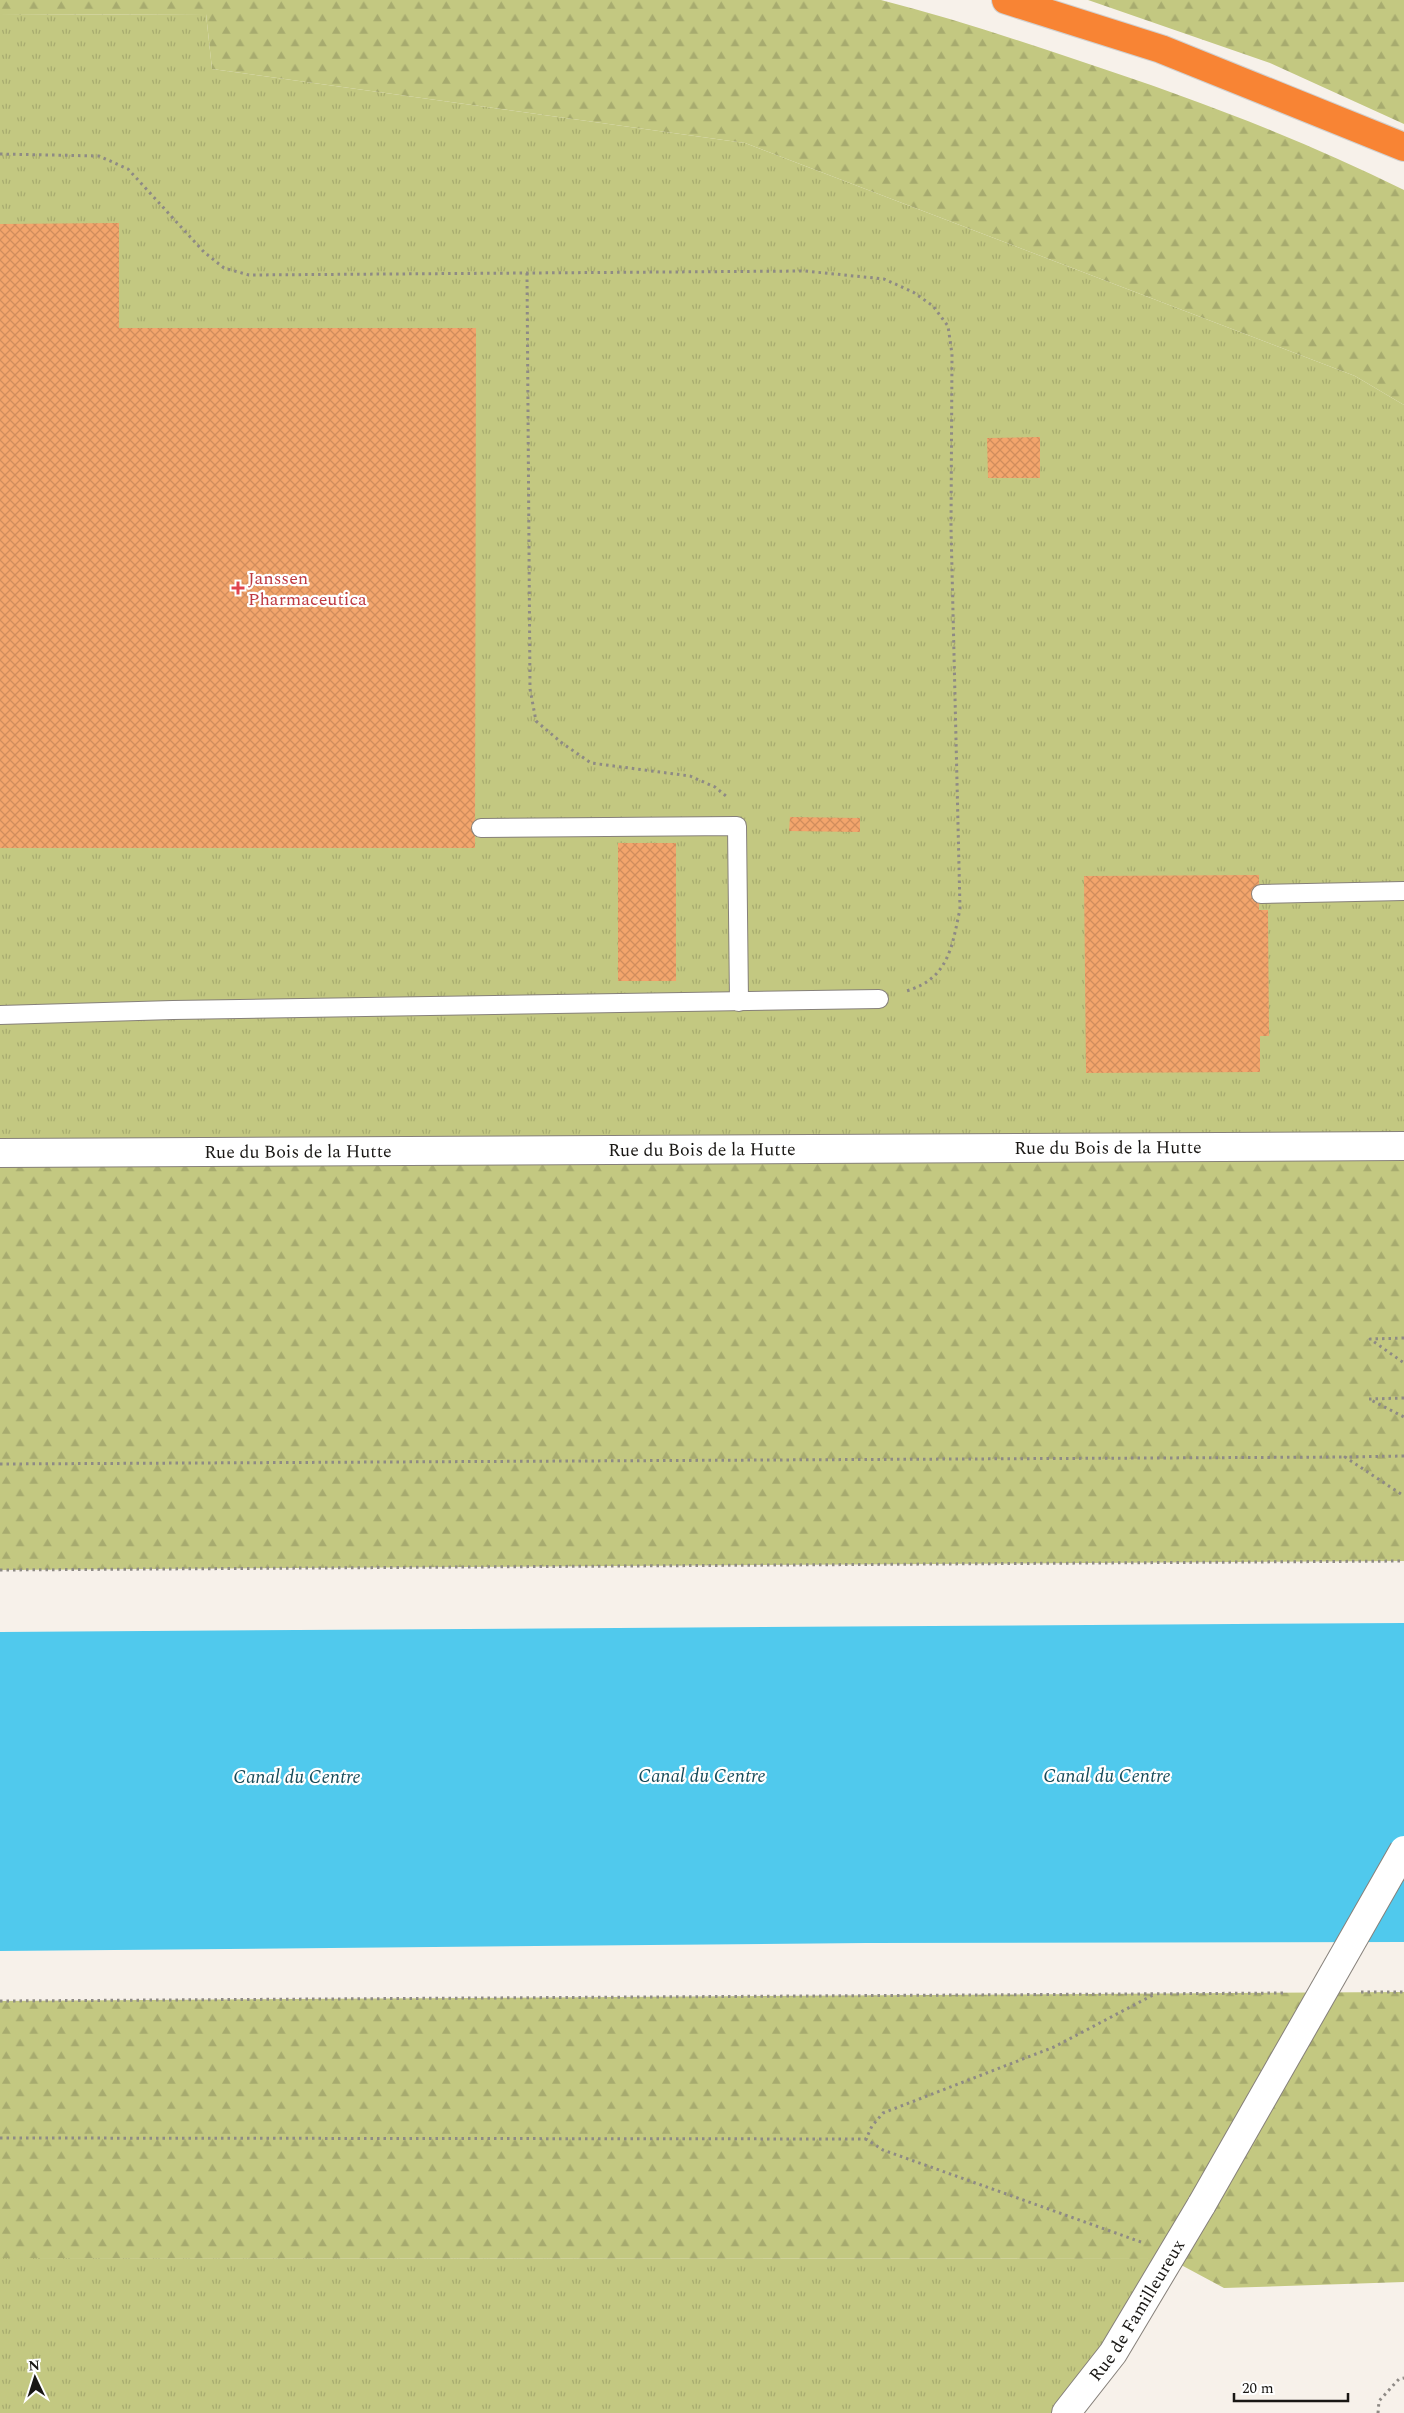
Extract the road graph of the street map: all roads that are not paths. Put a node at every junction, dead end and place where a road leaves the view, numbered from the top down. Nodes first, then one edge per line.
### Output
1 (1006, 0) edge
2 (1404, 147) edge
3 (481, 828) dead end
4 (1404, 891) edge
5 (1262, 894) dead end
6 (879, 999) road end
7 (739, 1002) junction
8 (0, 1016) edge
9 (1404, 1146) edge
10 (0, 1153) edge
11 (1404, 1850) edge
12 (1066, 2413) edge

1 - 2 highway
3 - 7 lane
4 - 5 lane
6 - 7 lane
7 - 8 lane
9 - 10 street, Rue du Bois de la Hutte
11 - 12 street, Rue de Familleureux, bridge

